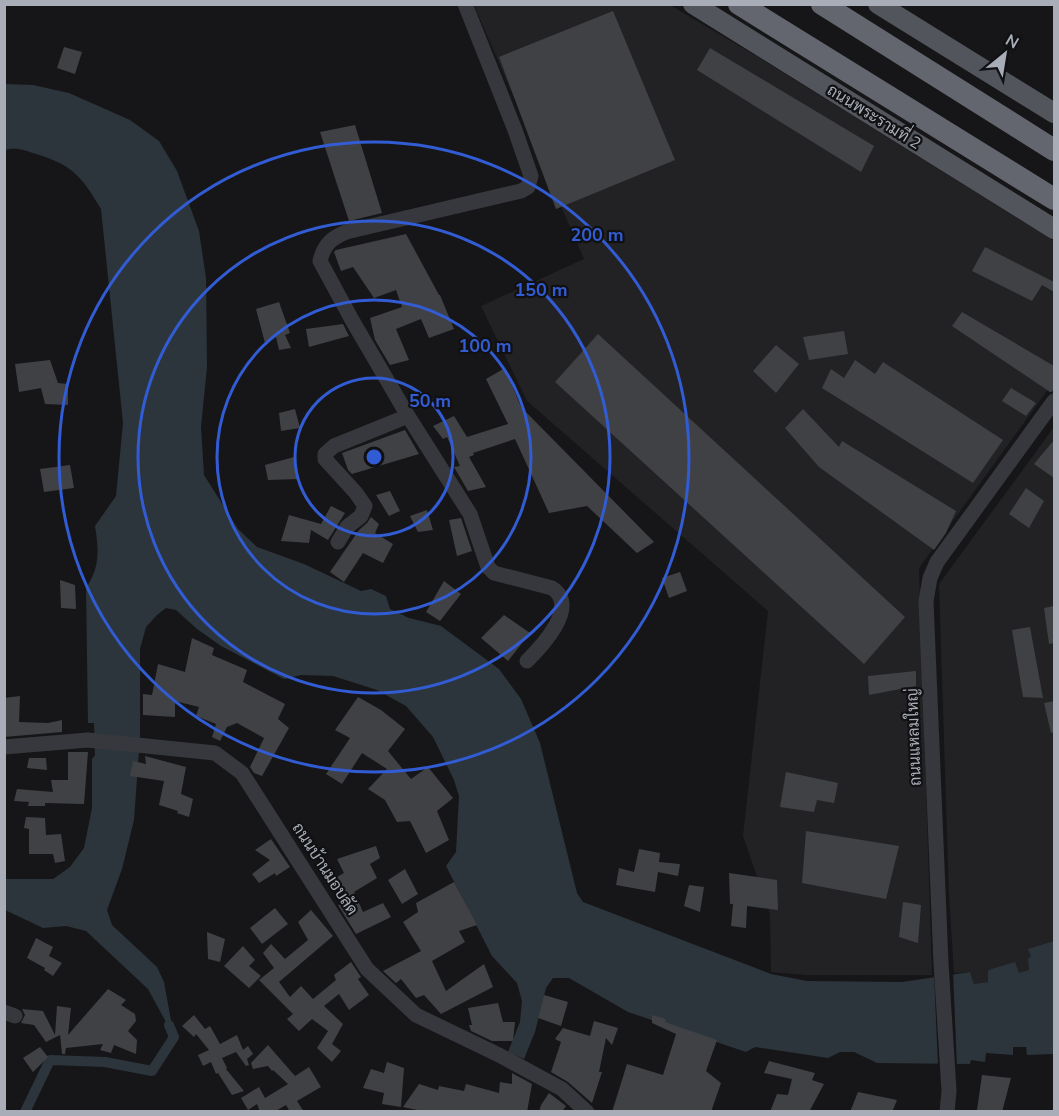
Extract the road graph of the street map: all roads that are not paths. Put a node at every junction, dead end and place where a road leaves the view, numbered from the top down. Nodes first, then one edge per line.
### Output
1 (465, 4) edge
2 (693, 4) edge
3 (739, 4) edge
4 (822, 4) edge
5 (878, 4) edge
6 (1054, 113) edge
7 (1050, 148) edge
8 (1054, 199) edge
9 (1054, 229) edge
10 (1054, 401) edge
11 (408, 416) junction
12 (338, 542) dead end
13 (527, 661) dead end
14 (4, 747) edge
15 (587, 1112) edge
16 (947, 1112) edge

1 - 11 street
2 - 9 main road, ถนนพระรามที่ 2
3 - 8 highway, ถนนพระรามที่ 2
4 - 7 highway
5 - 6 main road
10 - 16 street, ถนนแหลมใหญ่
11 - 12 street
11 - 13 street
14 - 15 street, ถนนบ้านมอบลัด

